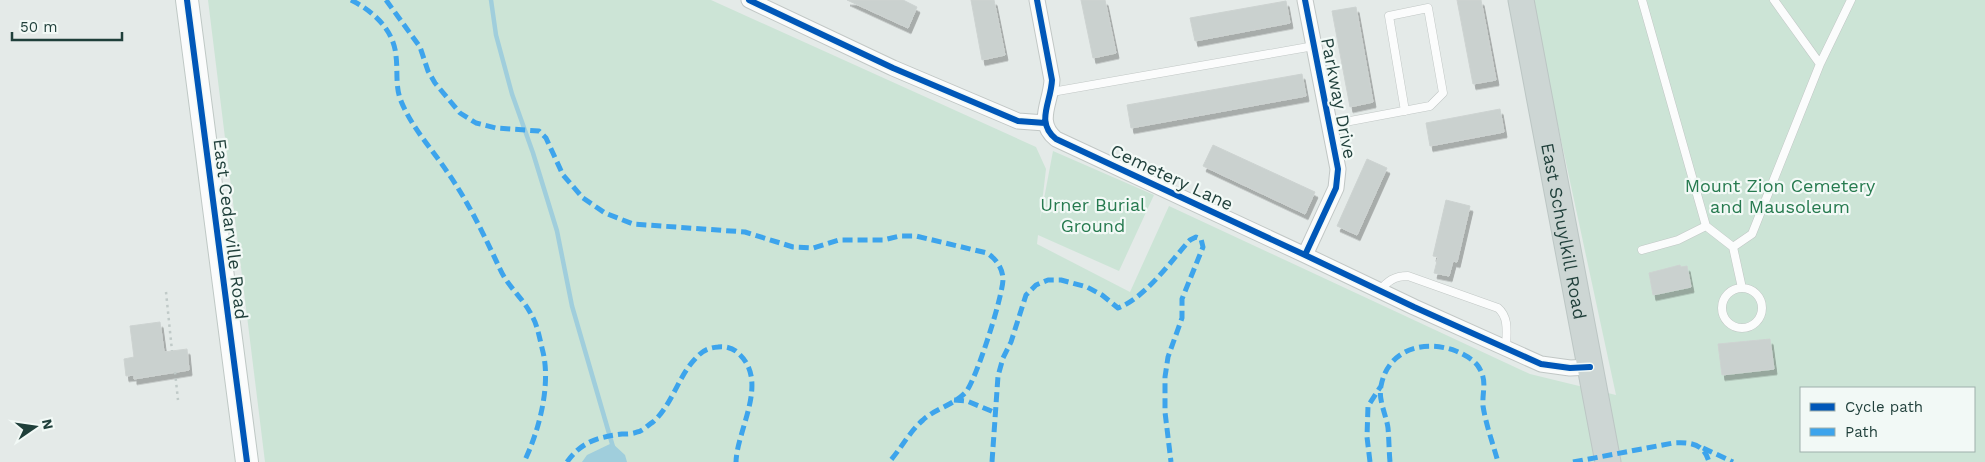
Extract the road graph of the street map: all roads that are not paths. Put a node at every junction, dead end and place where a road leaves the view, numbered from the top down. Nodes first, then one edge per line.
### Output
1 (187, 0) edge
2 (749, 0) edge
3 (1037, 0) edge
4 (1305, 0) edge
5 (1522, 0) edge
6 (1642, 0) edge
7 (1774, 0) edge
8 (1850, 0) edge
9 (1314, 46) junction
10 (1820, 64) junction
11 (1052, 92) junction
12 (1405, 111) junction
13 (1045, 123) junction
14 (1329, 125) junction
15 (1706, 226) junction
16 (1733, 247) junction
17 (1642, 250) dead end
18 (1305, 255) junction
19 (1742, 288) junction
20 (1379, 291) junction
21 (1506, 349) junction
22 (1590, 366) junction
23 (247, 462) edge
24 (1608, 462) edge

1 - 23 street, East Cedarville Road
2 - 13 street
3 - 11 street
4 - 9 street, Parkway Drive
5 - 22 main road, East Schuylkill Road
6 - 15 lane
7 - 10 lane
8 - 10 lane
9 - 11 lane
9 - 14 street, Parkway Drive
10 - 16 lane
11 - 13 street
12 - 12 lane
12 - 14 lane
13 - 18 street, Cemetery Lane
14 - 18 street, Parkway Drive
15 - 16 lane
15 - 17 lane
16 - 19 lane
18 - 20 street, Cemetery Lane
19 - 19 lane
20 - 21 street, Cemetery Lane
20 - 21 lane
21 - 22 street, Cemetery Lane
22 - 24 main road, East Schuylkill Road

